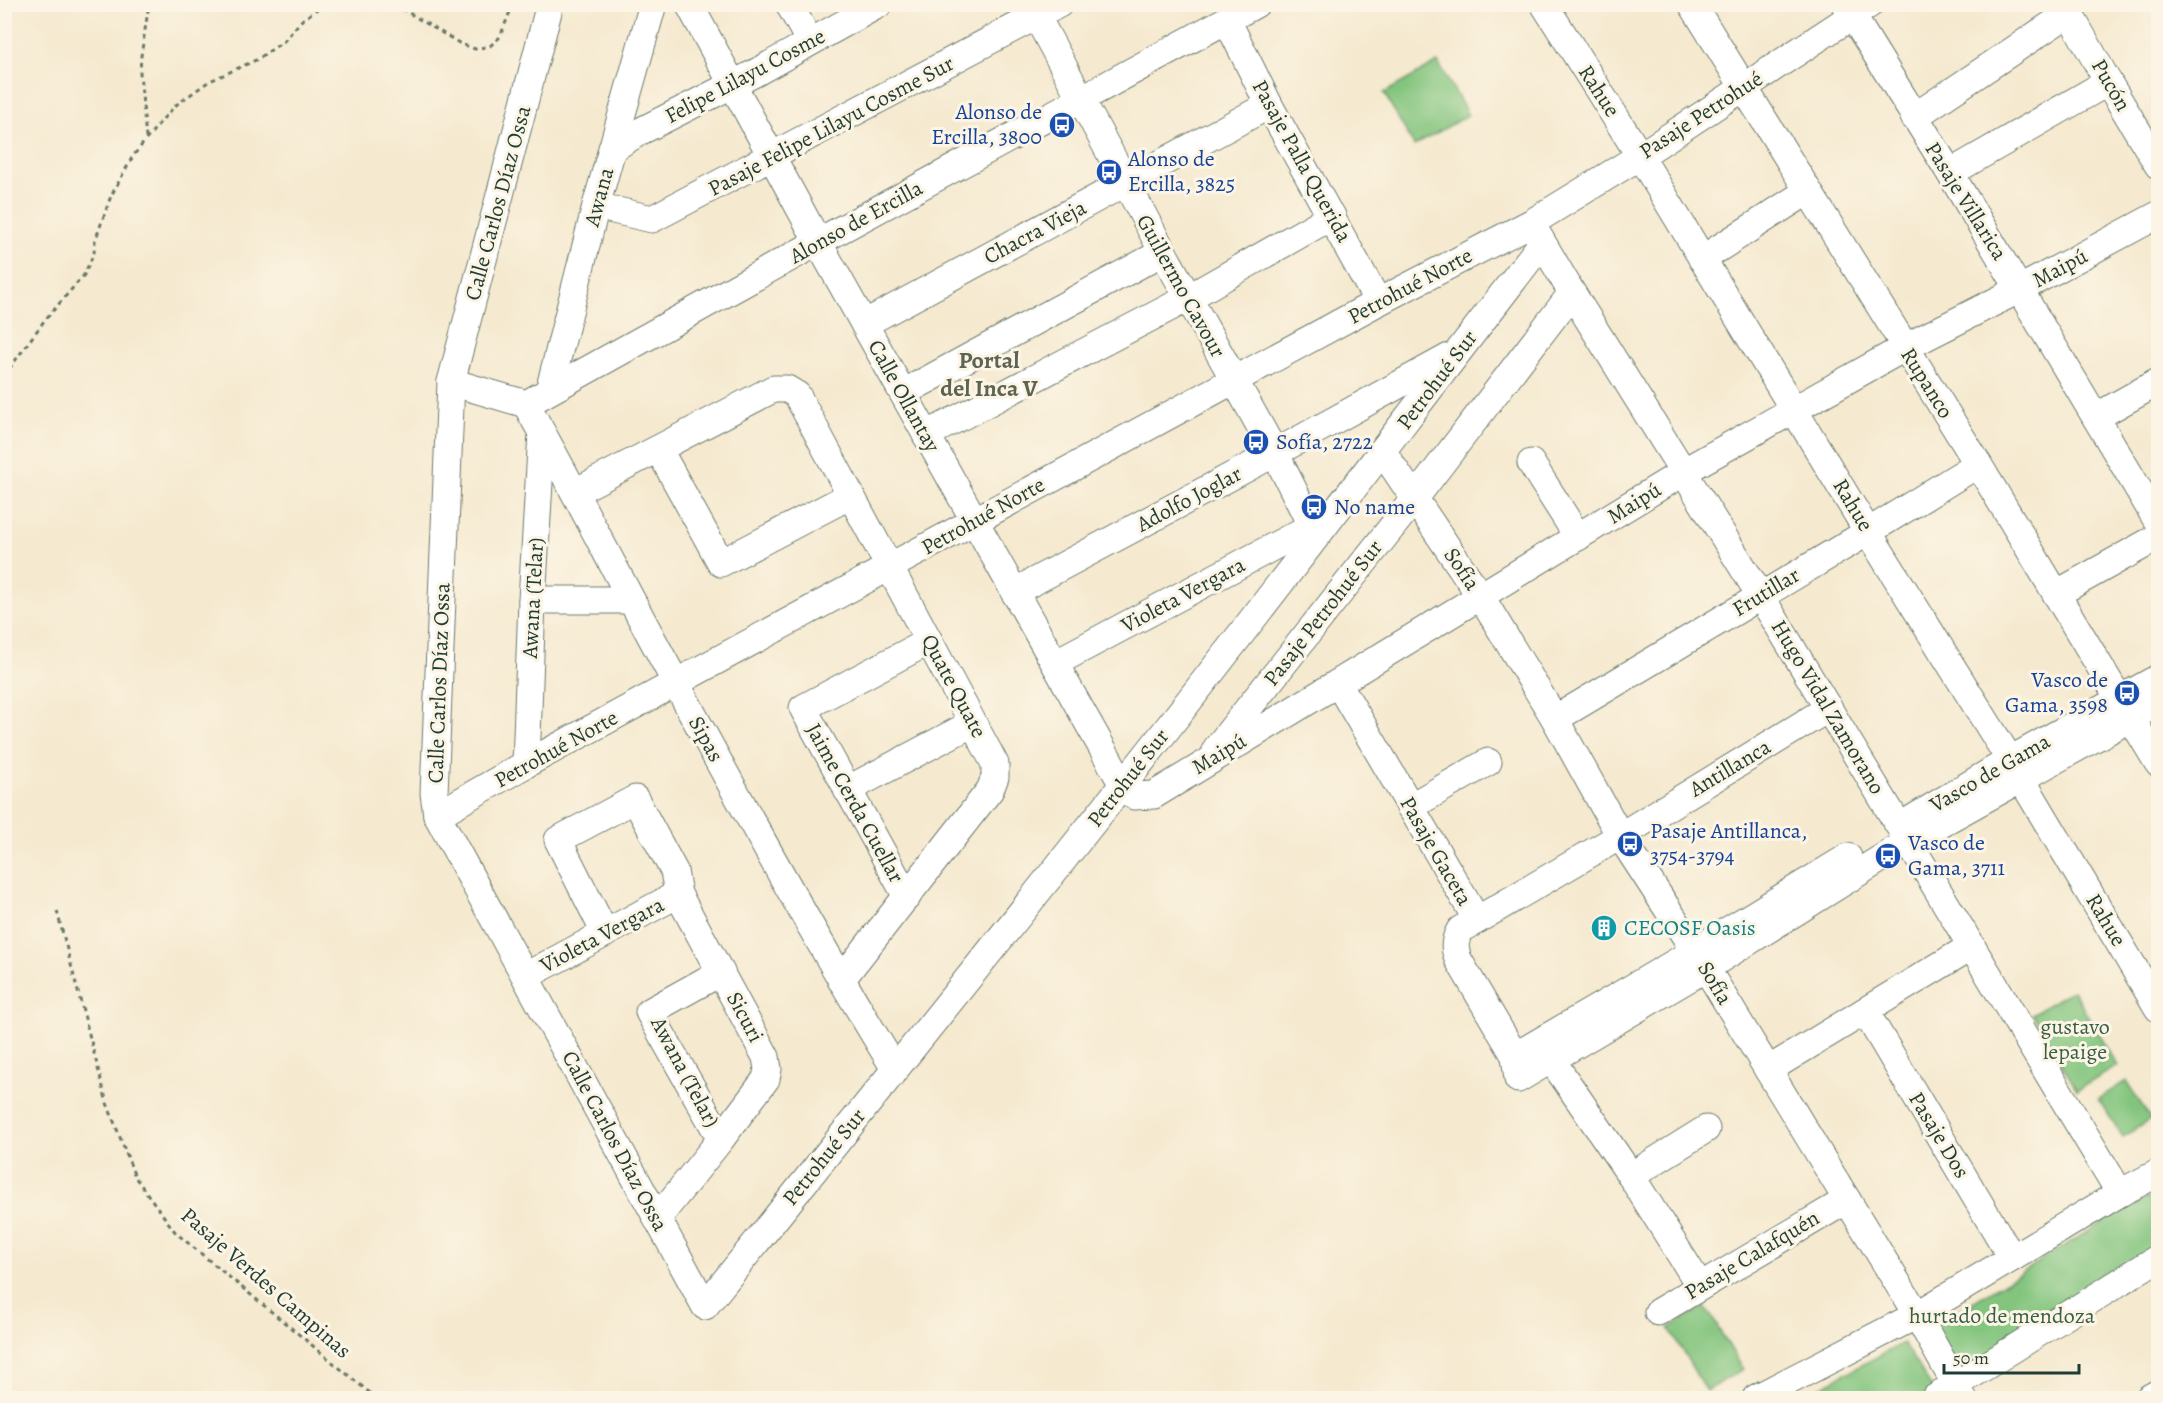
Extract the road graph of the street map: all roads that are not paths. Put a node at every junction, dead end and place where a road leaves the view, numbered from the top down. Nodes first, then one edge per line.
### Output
1 (550, 4) edge
2 (653, 4) edge
3 (689, 4) edge
4 (789, 4) edge
5 (879, 4) edge
6 (1256, 4) edge
7 (1544, 4) edge
8 (1692, 4) edge
9 (1855, 8) edge
10 (1042, 9) edge
11 (2067, 9) edge
12 (1227, 20) junction
13 (810, 42) junction
14 (2108, 82) junction
15 (733, 84) junction
16 (1743, 87) junction
17 (1081, 99) junction
18 (1269, 105) junction
19 (1914, 117) junction
20 (612, 149) junction
21 (1640, 156) junction
22 (772, 157) junction
23 (2158, 165) edge
24 (1950, 173) junction
25 (1126, 183) junction
26 (1808, 191) junction
27 (596, 206) junction
28 (2158, 215) edge
29 (1332, 216) junction
30 (1537, 233) junction
31 (818, 242) junction
32 (1163, 252) junction
33 (1702, 259) junction
34 (2020, 289) junction
35 (1572, 293) junction
36 (1188, 298) junction
37 (1378, 302) junction
38 (864, 324) junction
39 (1904, 348) junction
40 (1458, 352) junction
41 (1233, 381) junction
42 (451, 382) junction
43 (2158, 382) edge
44 (549, 391) junction
45 (903, 393) junction
46 (526, 404) junction
47 (1796, 410) junction
48 (2096, 417) junction
49 (542, 433) junction
50 (926, 435) junction
51 (659, 450) junction
52 (1383, 452) junction
53 (1275, 453) junction
54 (1531, 463) dead end
55 (1978, 464) junction
56 (1684, 472) junction
57 (575, 492) junction
58 (851, 495) junction
59 (1415, 498) junction
60 (974, 520) junction
61 (2158, 522) edge
62 (1314, 530) junction
63 (1868, 532) junction
64 (1578, 537) junction
65 (2158, 537) edge
66 (890, 567) junction
67 (1014, 591) junction
68 (2056, 594) junction
69 (1760, 595) junction
70 (1481, 597) junction
71 (532, 600) junction
72 (631, 600) junction
73 (929, 641) junction
74 (1055, 663) junction
75 (2158, 678) edge
76 (1338, 683) junction
77 (676, 684) junction
78 (2158, 703) edge
79 (1829, 708) junction
80 (2125, 709) junction
81 (1555, 719) junction
82 (973, 723) junction
83 (1206, 762) junction
84 (1488, 762) dead end
85 (2158, 763) edge
86 (526, 764) junction
87 (2015, 769) junction
88 (1123, 785) junction
89 (847, 789) junction
90 (1410, 807) junction
91 (437, 815) junction
92 (1904, 834) junction
93 (1620, 836) junction
94 (678, 894) junction
95 (907, 897) junction
96 (1477, 920) junction
97 (605, 933) junction
98 (1972, 946) junction
99 (1701, 959) junction
100 (721, 972) junction
101 (526, 976) junction
102 (841, 980) junction
103 (2158, 1008) edge
104 (1865, 1011) junction
105 (1551, 1059) junction
106 (1517, 1068) junction
107 (895, 1069) junction
108 (1768, 1070) junction
109 (1706, 1129) dead end
110 (721, 1139) junction
111 (2158, 1173) edge
112 (1631, 1176) junction
113 (2120, 1193) junction
114 (1847, 1200) junction
115 (657, 1219) junction
116 (2158, 1257) edge
117 (2013, 1258) junction
118 (1700, 1286) junction
119 (705, 1306) joint
120 (1658, 1312) dead end
121 (1917, 1315) junction
122 (2158, 1393) edge
123 (1951, 1394) edge
124 (1756, 1398) edge
125 (2149, 1398) edge

1 - 42 street, Calle Carlos Díaz Ossa
2 - 20 street, Awana
3 - 15 street, Calle Ollantay
4 - 13 street
5 - 13 street, Felipe Lilayu Cosme
6 - 12 street, Alonso de Ercilla
7 - 21 street, Rahue
8 - 16 street, Rupanco
9 - 16 street, Pasaje Petrohué
9 - 19 street, Pasaje Villarica
10 - 17 street, Guillermo Cavour
10 - 22 street, Pasaje Felipe Lilayu Cosme Sur
11 - 14 street, Pucón
11 - 19 street
12 - 17 street, Alonso de Ercilla
12 - 18 street, Pasaje Palla Querida
13 - 15 street, Felipe Lilayu Cosme
14 - 23 street, Pucón
14 - 24 street
15 - 20 street, Felipe Lilayu Cosme
15 - 22 street, Calle Ollantay
16 - 21 street, Pasaje Petrohué
16 - 26 street, Rupanco
17 - 25 street, Guillermo Cavour
17 - 31 street, Alonso de Ercilla
18 - 25 street, Chacra Vieja
18 - 29 street, Pasaje Palla Querida
19 - 24 street, Pasaje Villarica
20 - 27 street, Awana
21 - 30 street, Pasaje Petrohué
21 - 33 street, Rahue
22 - 27 street, Pasaje Felipe Lilayu Cosme Sur
22 - 31 street, Calle Ollantay
24 - 34 street, Pasaje Villarica
25 - 32 street, Guillermo Cavour
25 - 38 street, Chacra Vieja
26 - 33 street
26 - 39 street, Rupanco
27 - 44 street, Awana
28 - 34 street, Maipú
29 - 36 street
29 - 37 street, Pasaje Palla Querida
30 - 35 street, Hugo Vidal Zamorano
30 - 37 street, Petrohué Norte
30 - 40 street, Petrohué Sur
31 - 38 street, Calle Ollantay
31 - 44 street, Alonso de Ercilla
32 - 36 street, Guillermo Cavour
32 - 45 street
33 - 47 street, Rahue
34 - 39 street, Maipú
34 - 48 street, Pasaje Villarica
35 - 56 street, Hugo Vidal Zamorano
35 - 59 street, Pasaje Petrohué Sur
36 - 41 street, Guillermo Cavour
36 - 50 street
37 - 41 street, Petrohué Norte
38 - 45 street, Calle Ollantay
39 - 47 street, Maipú
39 - 55 street, Rupanco
40 - 52 street, Petrohué Sur
40 - 53 street, Adolfo Joglar
41 - 53 street, Guillermo Cavour
41 - 60 street, Petrohué Norte
42 - 46 street
42 - 91 street, Calle Carlos Díaz Ossa
43 - 48 street
44 - 46 street, Alonso de Ercilla
45 - 50 street, Calle Ollantay
46 - 49 street, Sipas
47 - 56 street, Maipú
47 - 63 street, Rahue
48 - 61 street, Pasaje Villarica
49 - 57 street, Sipas
49 - 71 street, Awana (Telar)
50 - 60 street, Calle Ollantay
51 - 57 street
51 - 58 street, Quate Quate
51 - 58 street
52 - 59 street, Sofía
52 - 62 street, Petrohué Sur
53 - 62 street, Guillermo Cavour
53 - 67 street, Adolfo Joglar
54 - 64 street
55 - 63 street, Frutillar
55 - 68 street, Rupanco
56 - 64 street, Maipú
56 - 69 street, Hugo Vidal Zamorano
57 - 72 street, Sipas
58 - 66 street, Quate Quate
59 - 70 street, Sofía
59 - 83 street, Pasaje Petrohué Sur
60 - 66 street, Petrohué Norte
60 - 67 street, Calle Ollantay
62 - 74 street, Violeta Vergara
62 - 88 street, Petrohué Sur
63 - 69 street, Frutillar
63 - 87 street, Rahue
64 - 70 street, Maipú
65 - 68 street
66 - 73 street, Quate Quate
66 - 77 street, Petrohué Norte
67 - 74 street, Calle Ollantay
68 - 80 street, Rupanco
69 - 79 street, Hugo Vidal Zamorano
69 - 81 street, Frutillar
70 - 76 street, Maipú
70 - 81 street, Sofía
71 - 72 street
71 - 86 street, Awana (Telar)
72 - 77 street, Sipas
73 - 82 street, Quate Quate
73 - 89 street, Jaime Cerda Cuellar
74 - 88 street, Calle Ollantay
75 - 80 street, Vasco de Gama
76 - 83 street, Maipú
76 - 90 street, Pasaje Gaceta
77 - 86 street, Petrohué Norte
77 - 102 street, Sipas
78 - 80 street, Vasco de Gama
79 - 92 street, Hugo Vidal Zamorano
79 - 93 street, Antillanca
80 - 85 street, Rupanco
80 - 87 street, Vasco de Gama
81 - 93 street, Sofía
82 - 89 street
82 - 95 street, Quate Quate
83 - 88 street, Maipú
84 - 90 street
86 - 91 street, Petrohué Norte
87 - 92 street, Vasco de Gama
87 - 103 street, Rahue
88 - 107 street, Petrohué Sur
89 - 95 street, Jaime Cerda Cuellar
90 - 96 street, Pasaje Gaceta
91 - 101 street, Calle Carlos Díaz Ossa
92 - 98 street, Hugo Vidal Zamorano
92 - 99 street, Vasco de Gama
93 - 96 street, Antillanca
93 - 99 street, Sofía
94 - 97 street, Violeta Vergara
94 - 97 street, Sicuri
94 - 100 street, Sicuri
95 - 102 street, Quate Quate
96 - 106 street, Pasaje Gaceta
97 - 101 street, Violeta Vergara
98 - 104 street
98 - 113 street, Hugo Vidal Zamorano
99 - 105 street, Vasco de Gama
99 - 106 street, Vasco de Gama
99 - 108 street, Sofía
100 - 110 street, Sicuri
100 - 110 street, Awana (Telar)
101 - 115 street, Calle Carlos Díaz Ossa
102 - 107 street, Sipas
104 - 108 street
104 - 117 street, Pasaje Dos
105 - 106 street, Vasco de Gama
105 - 112 street
107 - 119 street, Petrohué Sur
108 - 114 street, Sofía
109 - 112 street
110 - 115 street, Sicuri
111 - 113 street
112 - 118 street
113 - 117 street
114 - 118 street, Pasaje Calafquén
114 - 121 street, Sofía
115 - 119 street, Calle Carlos Díaz Ossa
116 - 123 street
117 - 121 street
118 - 120 street, Pasaje Calafquén
121 - 123 street, Sofía
121 - 124 street
122 - 125 street

